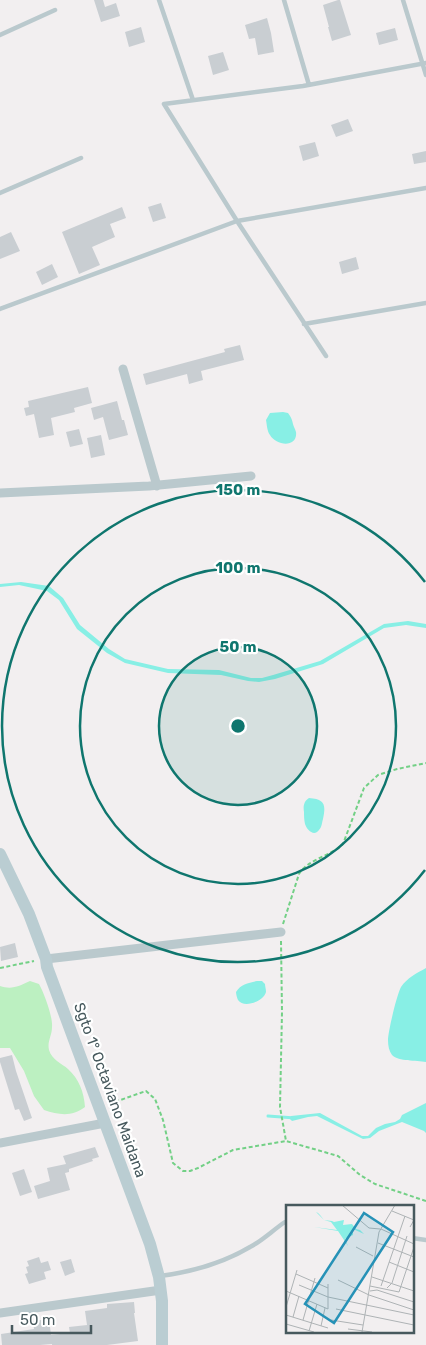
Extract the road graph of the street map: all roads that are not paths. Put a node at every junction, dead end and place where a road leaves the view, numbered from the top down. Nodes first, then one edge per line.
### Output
1 (160, 0) edge
2 (284, 0) edge
3 (403, 0) edge
4 (55, 10) dead end
5 (0, 35) edge
6 (424, 64) edge
7 (426, 74) edge
8 (309, 85) junction
9 (193, 100) junction
10 (81, 158) dead end
11 (426, 188) edge
12 (0, 193) edge
13 (237, 222) junction
14 (426, 303) edge
15 (0, 309) edge
16 (304, 324) junction
17 (326, 356) dead end
18 (122, 369) dead end
19 (251, 476) dead end
20 (157, 486) junction
21 (0, 493) edge
22 (0, 854) edge
23 (4, 868) edge
24 (281, 932) road end
25 (46, 959) junction
26 (106, 1122) junction
27 (0, 1143) edge
28 (286, 1222) edge
29 (159, 1277) junction
30 (161, 1290) junction
31 (0, 1313) edge
32 (162, 1345) edge

1 - 9 lane
2 - 8 lane
3 - 6 lane
4 - 5 lane
6 - 7 lane
6 - 8 lane
8 - 9 lane
9 - 13 lane
10 - 12 lane
11 - 13 lane
13 - 15 lane
13 - 16 lane
14 - 16 lane
16 - 17 lane
18 - 20 street
19 - 20 street
20 - 21 street
22 - 23 main road, Sgto 1° Octaviano Maidana
23 - 25 main road, Sgto 1° Octaviano Maidana
24 - 25 street
25 - 26 main road, Sgto 1° Octaviano Maidana
26 - 27 street
26 - 29 main road, Sgto 1° Octaviano Maidana
28 - 29 lane
29 - 30 main road, Sgto 1° Octaviano Maidana
30 - 31 street
30 - 32 main road, Sgto 1° Octaviano Maidana

